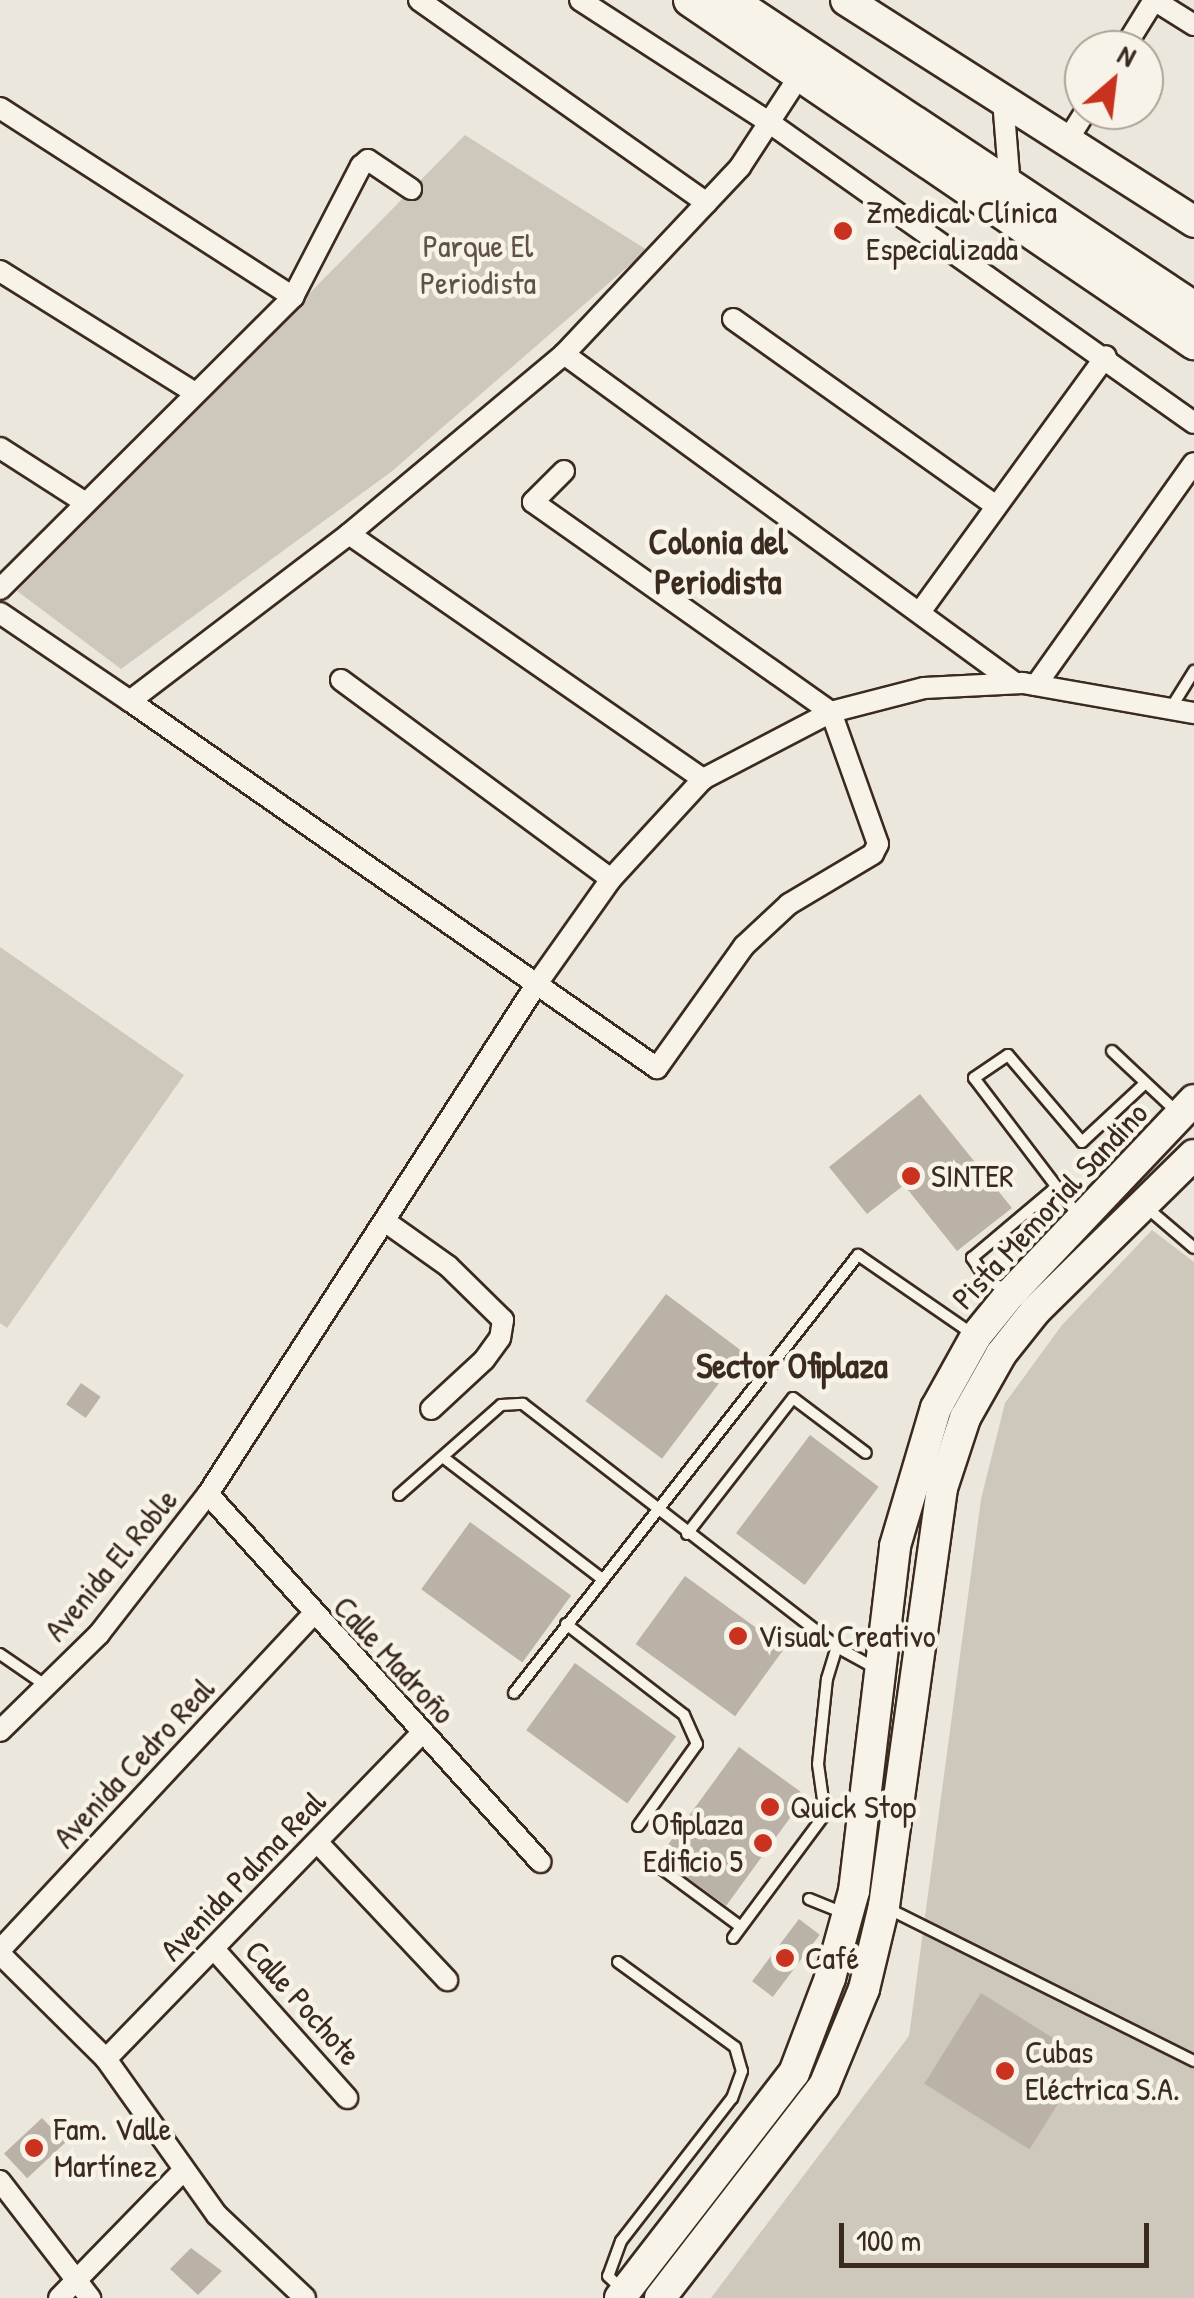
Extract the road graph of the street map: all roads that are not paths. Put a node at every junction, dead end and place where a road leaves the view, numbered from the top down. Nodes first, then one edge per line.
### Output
1 (420, 0) edge
2 (580, 0) edge
3 (690, 0) edge
4 (730, 0) edge
5 (846, 0) edge
6 (1154, 0) edge
7 (1194, 25) edge
8 (1135, 30) edge
9 (800, 75) junction
10 (1003, 100) junction
11 (0, 108) edge
12 (770, 123) junction
13 (1074, 130) edge
14 (1067, 142) junction
15 (1010, 187) junction
16 (411, 189) dead end
17 (707, 203) junction
18 (1194, 222) edge
19 (0, 271) edge
20 (292, 297) junction
21 (1194, 308) edge
22 (733, 319) dead end
23 (1194, 344) edge
24 (564, 354) junction
25 (1106, 356) junction
26 (195, 393) junction
27 (1194, 423) edge
28 (0, 448) edge
29 (1194, 463) edge
30 (564, 470) dead end
31 (84, 502) junction
32 (996, 506) junction
33 (349, 534) junction
34 (0, 589) edge
35 (920, 612) junction
36 (0, 613) edge
37 (982, 659) junction
38 (1194, 670) edge
39 (340, 680) dead end
40 (977, 683) junction
41 (1025, 684) junction
42 (130, 701) junction
43 (1170, 708) junction
44 (831, 712) junction
45 (1194, 714) edge
46 (703, 779) junction
47 (611, 879) junction
48 (536, 985) junction
49 (1112, 1052) dead end
50 (1142, 1086) junction
51 (1188, 1108) edge
52 (1194, 1154) edge
53 (1054, 1188) junction
54 (1141, 1202) junction
55 (1082, 1220) junction
56 (386, 1222) junction
57 (1194, 1248) edge
58 (1010, 1293) junction
59 (1036, 1310) junction
60 (976, 1336) junction
61 (431, 1409) dead end
62 (866, 1452) dead end
63 (444, 1458) junction
64 (208, 1494) junction
65 (400, 1495) dead end
66 (654, 1508) junction
67 (688, 1534) junction
68 (928, 1577) junction
69 (601, 1578) junction
70 (312, 1616) junction
71 (566, 1624) junction
72 (837, 1647) junction
73 (0, 1654) edge
74 (880, 1671) junction
75 (46, 1686) junction
76 (514, 1693) dead end
77 (0, 1731) edge
78 (422, 1734) junction
79 (901, 1763) junction
80 (638, 1826) dead end
81 (317, 1842) junction
82 (540, 1862) dead end
83 (660, 1868) dead end
84 (809, 1899) dead end
85 (884, 1906) junction
86 (848, 1914) junction
87 (741, 1928) junction
88 (733, 1938) dead end
89 (214, 1949) junction
90 (0, 1952) edge
91 (618, 1962) dead end
92 (447, 1980) dead end
93 (106, 2059) junction
94 (1194, 2061) edge
95 (347, 2098) dead end
96 (183, 2171) junction
97 (0, 2181) edge
98 (74, 2282) junction
99 (626, 2296) edge
100 (59, 2298) edge
101 (90, 2298) edge
102 (305, 2298) edge
103 (660, 2298) edge

1 - 17 street
2 - 12 street
3 - 9 main road
4 - 15 main road
5 - 10 main road
6 - 7 street
6 - 8 street
9 - 12 street
9 - 23 main road
10 - 14 main road
10 - 15 street
11 - 20 street
12 - 17 street
12 - 25 street
13 - 14 street
14 - 18 main road
15 - 21 main road
16 - 20 street
17 - 24 street
19 - 26 street
20 - 26 street
22 - 32 street
24 - 33 street
24 - 35 street
25 - 27 street
25 - 32 street
26 - 31 street
28 - 31 street
29 - 41 street
30 - 44 street
31 - 34 street
32 - 35 street
33 - 42 street
33 - 46 street
35 - 37 street
36 - 42 street
37 - 40 street
37 - 41 street
38 - 43 lane
39 - 47 street
40 - 41 street, Avenida El Roble
40 - 44 street, Avenida El Roble
41 - 43 street, Avenida El Roble
42 - 48 street
43 - 45 street, Avenida El Roble
44 - 46 street, Avenida El Roble
44 - 48 street
46 - 47 street, Avenida El Roble
47 - 48 street, Avenida El Roble
48 - 56 street, Avenida El Roble
49 - 50 lane
50 - 51 lane
50 - 53 lane
51 - 55 main road, Pista Memorial Sandino
52 - 54 main road, Pista Memorial Sandino
53 - 55 lane
53 - 58 lane
54 - 57 lane
54 - 59 main road, Pista Memorial Sandino
55 - 58 main road, Pista Memorial Sandino
56 - 61 street
56 - 64 street, Avenida El Roble
58 - 59 lane
58 - 60 main road, Pista Memorial Sandino
59 - 68 main road, Pista Memorial Sandino
60 - 66 lane
60 - 74 main road, Pista Memorial Sandino
62 - 67 lane
63 - 65 lane
63 - 66 lane
63 - 69 lane
64 - 70 street, Calle Madroño
64 - 75 street, Avenida El Roble
66 - 67 lane
66 - 69 lane
67 - 72 lane
68 - 74 main road
68 - 79 main road, Pista Memorial Sandino
69 - 71 lane
70 - 78 street, Calle Madroño
70 - 90 street, Avenida Cedro Real
71 - 76 lane
71 - 80 lane
72 - 74 lane
72 - 87 lane
73 - 75 lane
74 - 79 main road
74 - 86 main road, Pista Memorial Sandino
75 - 77 street, Avenida El Roble
78 - 81 street, Avenida Palma Real
78 - 82 street, Calle Madroño
79 - 85 main road, Pista Memorial Sandino
81 - 89 street, Avenida Palma Real
81 - 92 street
83 - 87 lane
84 - 86 lane
85 - 94 lane
85 - 103 main road, Pista Memorial Sandino
86 - 99 main road, Pista Memorial Sandino
87 - 88 lane
89 - 93 street, Avenida Palma Real
89 - 95 street, Calle Pochote
90 - 93 street
91 - 99 lane
93 - 96 street
96 - 98 street
96 - 102 street
97 - 98 street
98 - 100 street
98 - 101 street

